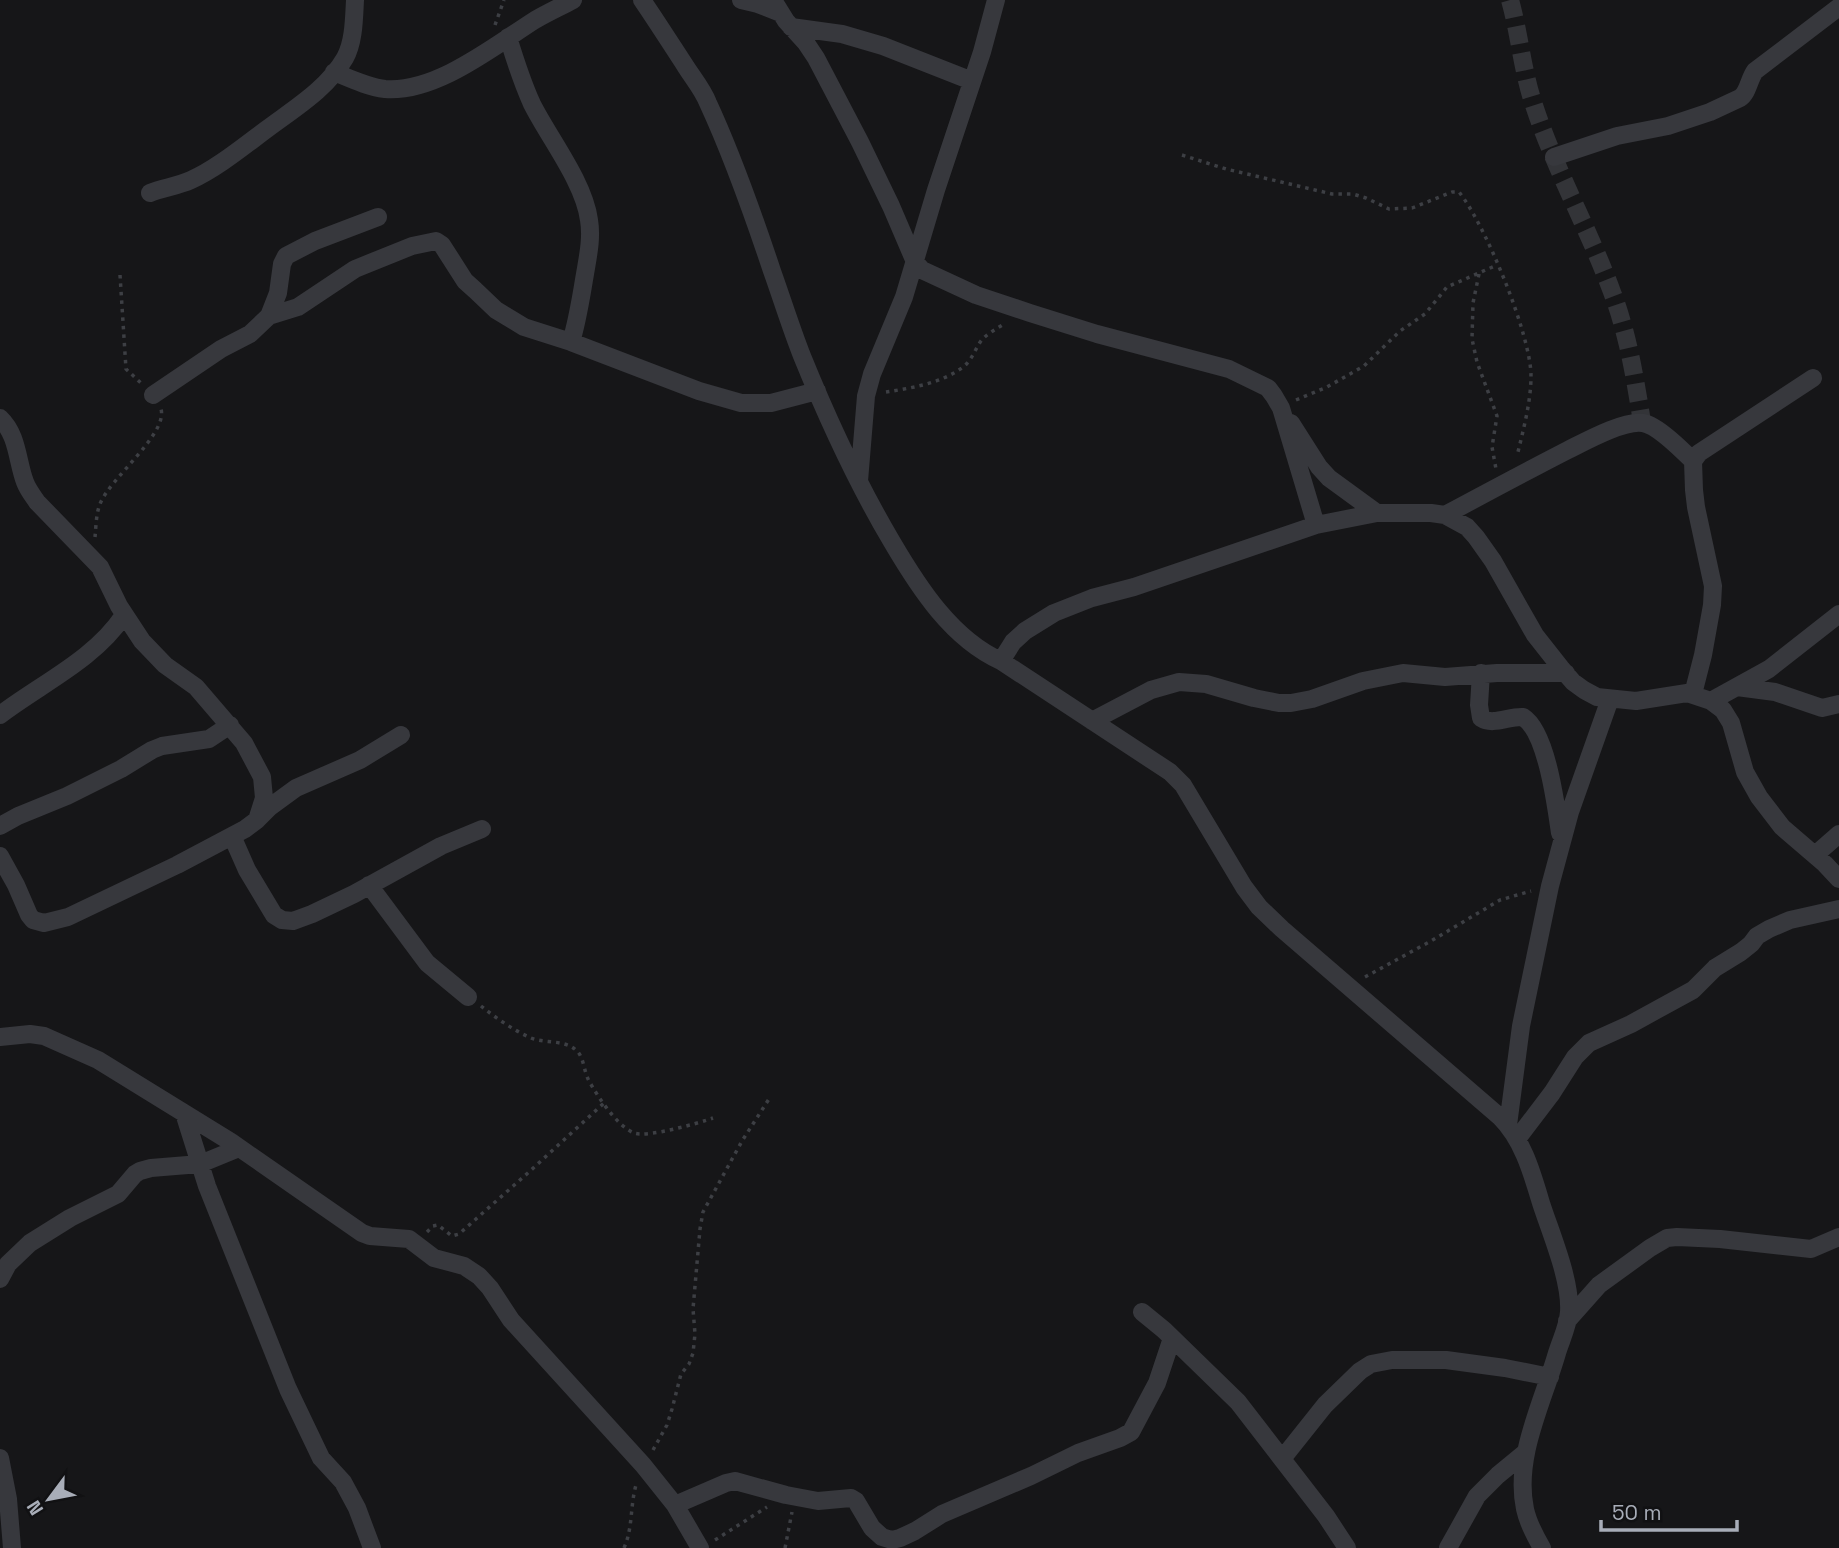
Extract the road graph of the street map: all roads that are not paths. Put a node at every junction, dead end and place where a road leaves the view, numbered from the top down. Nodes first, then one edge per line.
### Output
1 (355, 0) edge
2 (573, 0) edge
3 (642, 0) edge
4 (741, 0) edge
5 (996, 0) edge
6 (1839, 8) edge
7 (781, 13) edge
8 (508, 37) junction
9 (334, 72) junction
10 (972, 81) junction
11 (1554, 157) dead end
12 (150, 192) dead end
13 (378, 217) dead end
14 (915, 262) junction
15 (269, 316) junction
16 (571, 342) junction
17 (1813, 378) dead end
18 (817, 391) junction
19 (153, 395) road end
20 (1280, 408) junction
21 (1, 420) edge
22 (1693, 461) junction
23 (859, 481) junction
24 (1377, 513) junction
25 (1445, 515) junction
26 (1316, 525) junction
27 (1839, 614) edge
28 (124, 615) junction
29 (1001, 661) junction
30 (1482, 673) junction
31 (1566, 673) junction
32 (1737, 687) junction
33 (1692, 694) junction
34 (1610, 699) junction
35 (1711, 701) junction
36 (1839, 704) edge
37 (0, 715) edge
38 (1092, 721) junction
39 (230, 725) junction
40 (401, 735) dead end
41 (257, 821) junction
42 (0, 826) edge
43 (482, 829) dead end
44 (1839, 834) edge
45 (232, 836) junction
46 (1561, 840) junction
47 (1815, 855) junction
48 (0, 856) edge
49 (1839, 879) edge
50 (369, 885) junction
51 (8, 888) edge
52 (1839, 909) edge
53 (468, 997) road end
54 (0, 1037) edge
55 (184, 1112) junction
56 (1513, 1132) junction
57 (239, 1148) junction
58 (200, 1164) junction
59 (1839, 1237) edge
60 (0, 1279) edge
61 (1142, 1312) dead end
62 (1567, 1321) junction
63 (1172, 1338) junction
64 (1550, 1377) junction
65 (1527, 1452) junction
66 (0, 1458) edge
67 (1282, 1459) junction
68 (675, 1505) junction
69 (705, 1546) edge
70 (12, 1548) edge
71 (372, 1548) edge
72 (1347, 1548) edge
73 (1448, 1548) edge
74 (1542, 1548) edge

1 - 9 street
2 - 8 street
3 - 18 street
4 - 7 street
5 - 10 street
6 - 11 street
7 - 10 street
7 - 14 street
8 - 9 street
8 - 16 street
9 - 12 street
10 - 14 street
13 - 15 street
14 - 20 street
14 - 23 street
15 - 16 street
15 - 19 street
16 - 18 street
17 - 22 street
18 - 23 street
20 - 24 street
20 - 26 street
21 - 28 street
22 - 25 street
22 - 33 street
23 - 29 street
24 - 25 street
24 - 26 street
25 - 31 street
26 - 29 street
27 - 32 street
28 - 37 street
28 - 39 street
29 - 38 street
30 - 31 street
30 - 38 street
30 - 46 street
31 - 34 street
32 - 35 street
32 - 36 street
33 - 34 street
33 - 35 street
34 - 46 street
35 - 47 street
38 - 56 street
39 - 41 street
39 - 42 street
40 - 41 street
41 - 45 street
43 - 50 street
44 - 47 street
45 - 50 street
45 - 51 street
46 - 56 street
47 - 49 street
48 - 51 street
50 - 53 street
52 - 56 street
54 - 55 street
55 - 57 street
55 - 58 street
56 - 62 street
57 - 58 street
57 - 68 street
58 - 60 street
58 - 71 street
59 - 62 street
61 - 63 street
62 - 64 street
63 - 67 street
63 - 68 street
64 - 65 street
64 - 67 street
65 - 73 street
65 - 74 street
66 - 70 street
67 - 72 street
68 - 69 street

